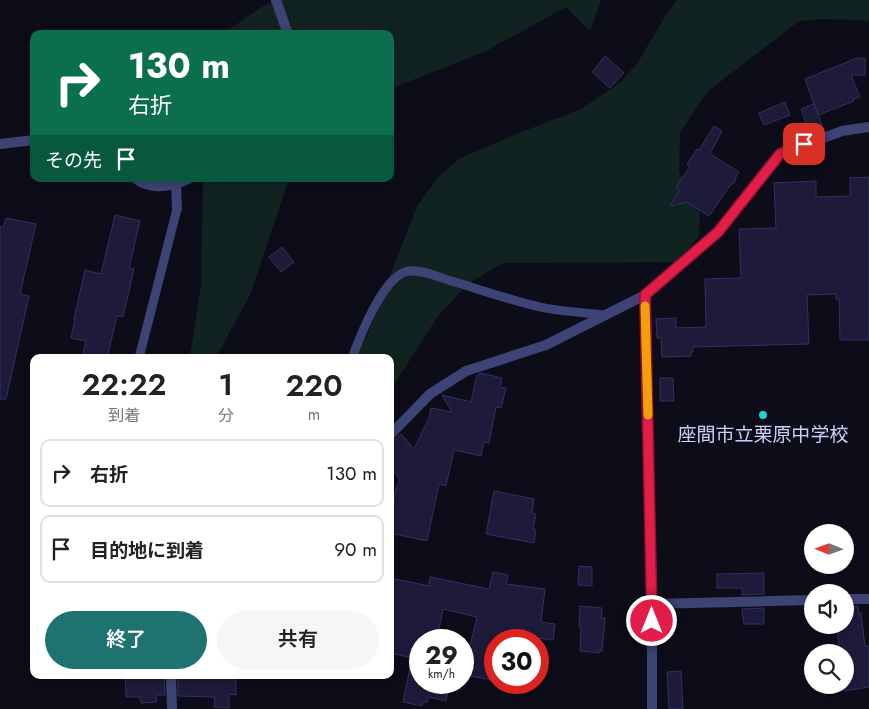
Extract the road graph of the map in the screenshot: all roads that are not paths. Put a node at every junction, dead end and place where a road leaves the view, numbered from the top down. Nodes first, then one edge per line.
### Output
1 (276, 0) edge
2 (285, 30) edge
3 (869, 128) edge
4 (30, 140) edge
5 (0, 144) edge
6 (141, 182) edge
7 (181, 182) edge
8 (176, 184) junction
9 (177, 209) joint
10 (645, 295) junction
11 (604, 315) junction
12 (140, 354) edge
13 (354, 354) edge
14 (394, 431) edge
15 (869, 598) edge
16 (854, 599) edge
17 (804, 600) edge
18 (652, 604) junction
19 (171, 679) edge
20 (172, 709) edge
21 (652, 709) edge

1 - 2 street
3 - 10 street
4 - 5 street
6 - 8 street
7 - 8 street
8 - 9 street
9 - 12 lane
10 - 11 street
10 - 18 street
11 - 13 lane
11 - 14 street
15 - 16 street
17 - 18 street
18 - 21 street
19 - 20 street

